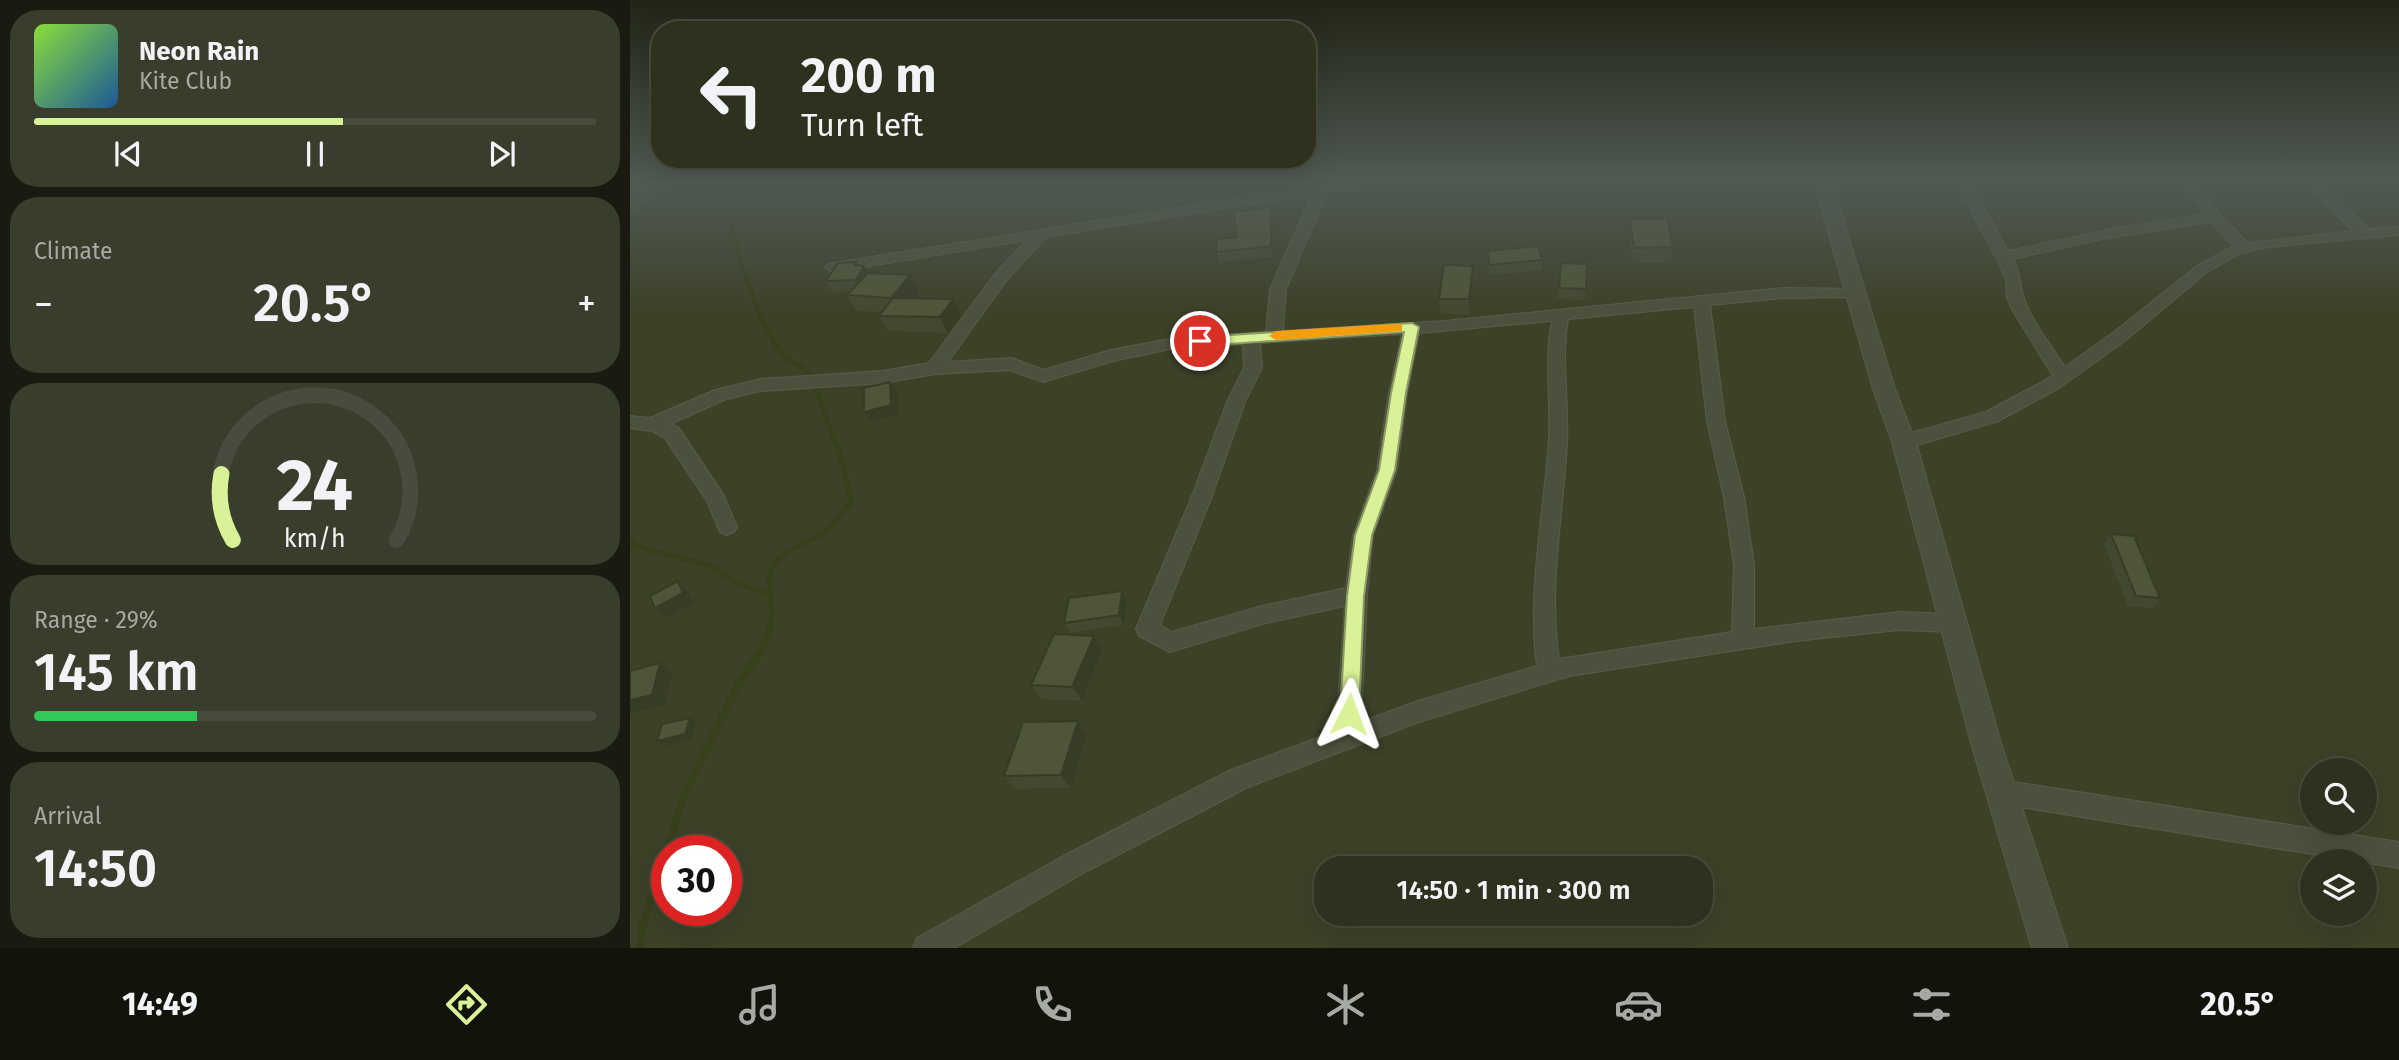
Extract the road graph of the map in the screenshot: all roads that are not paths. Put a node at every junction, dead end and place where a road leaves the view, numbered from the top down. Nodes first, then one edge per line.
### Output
1 (1102, 224) edge
2 (1306, 224) edge
3 (1835, 224) edge
4 (1986, 224) edge
5 (2168, 224) edge
6 (2221, 224) edge
7 (2355, 224) edge
8 (2399, 231) edge
9 (1041, 234) junction
10 (2366, 235) junction
11 (2244, 248) junction
12 (2003, 256) junction
13 (833, 267) edge
14 (1854, 292) junction
15 (1701, 301) junction
16 (1562, 314) junction
17 (1412, 327) junction
18 (1274, 336) junction
19 (1251, 338) junction
20 (935, 368) junction
21 (2062, 377) junction
22 (630, 422) edge
23 (651, 425) junction
24 (1904, 442) junction
25 (727, 527) dead end
26 (1356, 596) junction
27 (1953, 623) junction
28 (1743, 640) junction
29 (1549, 672) junction
30 (1348, 738) junction
31 (2001, 792) junction
32 (2399, 855) edge
33 (927, 948) edge
34 (2050, 948) edge

1 - 9 street
2 - 18 street
3 - 14 street
4 - 12 street
5 - 12 street
6 - 11 street
7 - 10 street
8 - 10 street
9 - 13 street
9 - 20 street
10 - 11 street
11 - 21 street
12 - 21 street
14 - 15 street
14 - 24 street
15 - 16 street
15 - 28 street
16 - 17 street
16 - 29 street
17 - 18 street
17 - 26 street
18 - 19 street
19 - 20 street
19 - 26 street
20 - 23 street
21 - 24 street
22 - 23 street
23 - 25 street
24 - 27 street
26 - 30 street
27 - 28 street
27 - 31 street
28 - 29 street
29 - 30 street
30 - 33 street
31 - 32 street
31 - 34 street

